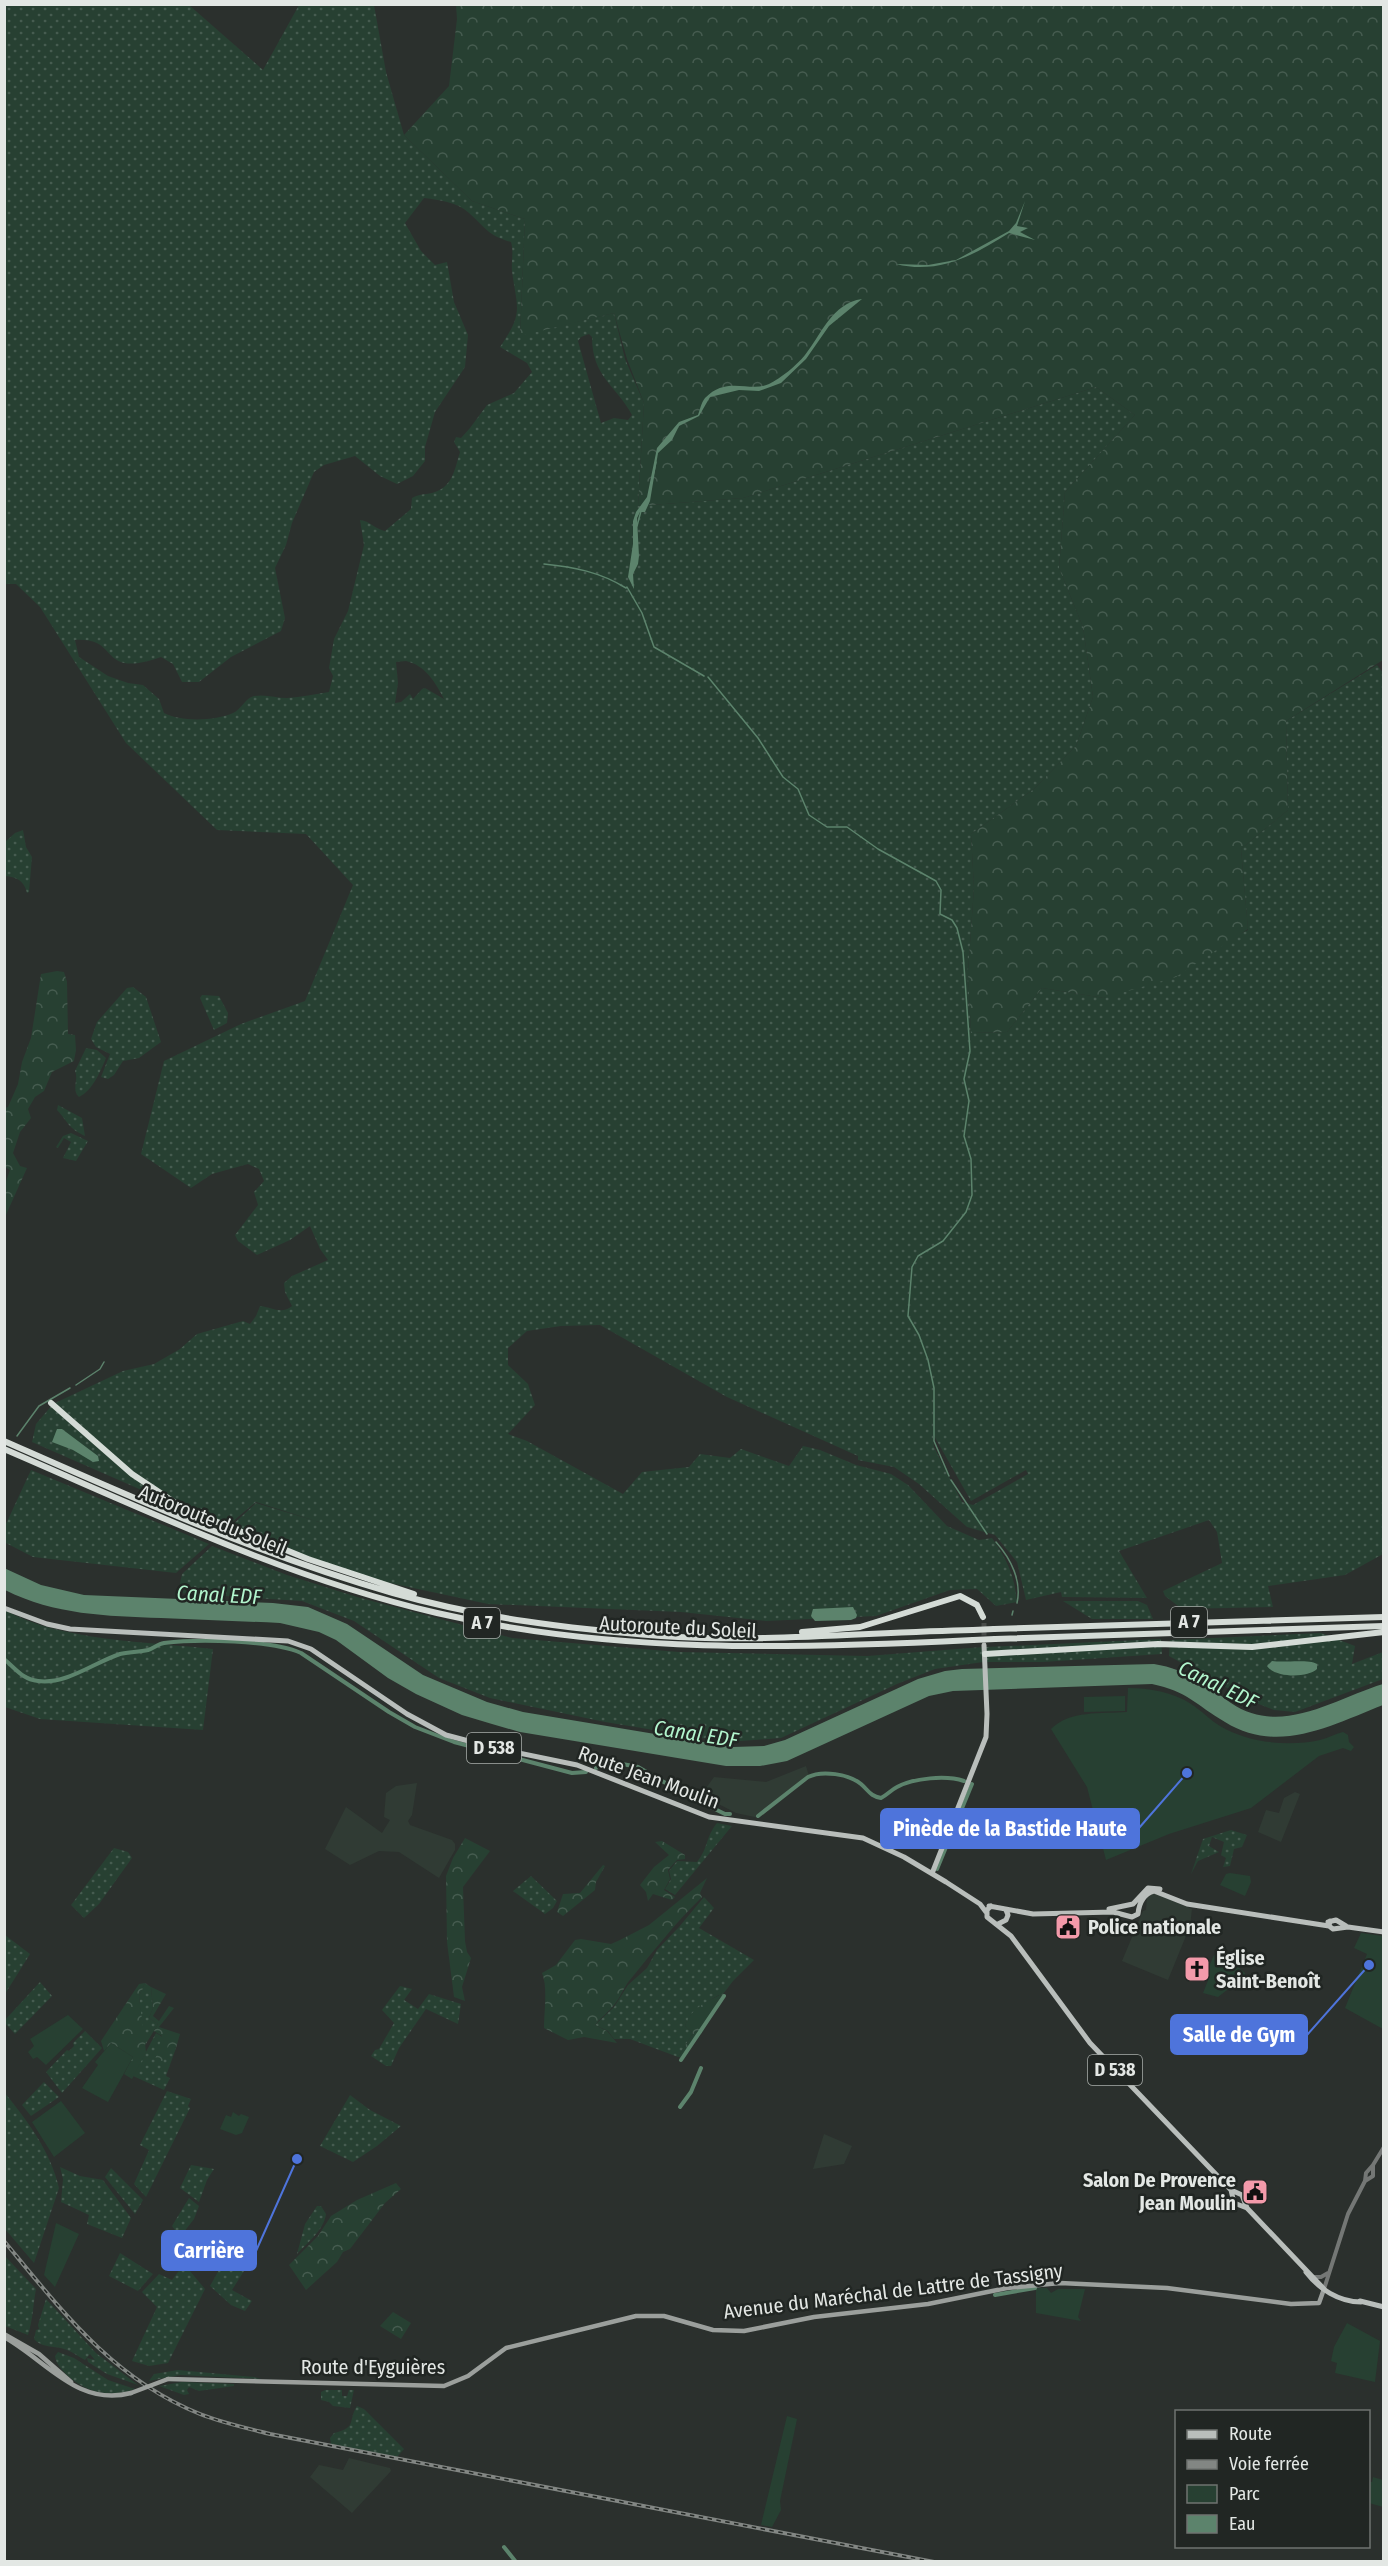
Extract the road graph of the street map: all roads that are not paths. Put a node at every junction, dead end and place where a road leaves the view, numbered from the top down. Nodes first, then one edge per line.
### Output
1 (51, 1403) dead end
2 (7, 1442) edge
3 (5, 1449) edge
4 (4, 1605) edge
5 (445, 1606) junction
6 (1383, 1617) edge
7 (983, 1620) tunnel mouth
8 (1383, 1626) edge
9 (1383, 1632) edge
10 (772, 1637) junction
11 (984, 1645) tunnel mouth
12 (985, 1657) junction
13 (904, 1857) junction
14 (933, 1871) junction
15 (991, 1906) junction
16 (1136, 1906) junction
17 (1127, 1907) junction
18 (1006, 1910) junction
19 (1108, 1911) junction
20 (986, 1912) junction
21 (1019, 1912) junction
22 (1128, 1916) junction
23 (1007, 1919) junction
24 (998, 1924) junction
25 (1383, 1932) edge
26 (1011, 1936) junction
27 (1383, 2147) edge
28 (1233, 2194) junction
29 (1242, 2203) junction
30 (1302, 2265) junction
31 (1329, 2272) junction
32 (1315, 2277) junction
33 (1324, 2289) junction
34 (1383, 2307) edge
35 (636, 2316) joint
36 (4, 2335) edge

1 - 5 highway
2 - 5 highway, Autoroute du Soleil / A 7
3 - 8 highway, Autoroute du Soleil / A 7, bridge
4 - 13 main road, Route Jean Moulin / D 538
5 - 10 highway, Autoroute du Soleil / A 7
6 - 10 highway, Autoroute du Soleil / A 7, bridge
7 - 10 highway
9 - 12 highway
11 - 12 main road
12 - 14 main road
13 - 14 main road, D 538
13 - 20 main road, Route Jean Moulin / D 538
14 - 15 main road, D 538
15 - 18 main road
15 - 20 main road
16 - 17 main road
16 - 22 main road
16 - 25 main road
17 - 19 main road
17 - 22 main road
18 - 21 main road
18 - 23 main road
19 - 21 main road
19 - 22 main road
20 - 24 main road
21 - 23 main road
23 - 24 main road
23 - 26 main road, D 538
24 - 26 main road, D 538
26 - 28 main road, D 538
27 - 31 street
28 - 29 main road
28 - 29 main road
29 - 30 main road
30 - 32 main road
30 - 33 main road
31 - 32 street
31 - 33 street
32 - 33 main road
33 - 34 main road
33 - 35 main road, Avenue du Maréchal de Lattre de Tassigny
35 - 36 main road, Route d'Eyguières, bridge

